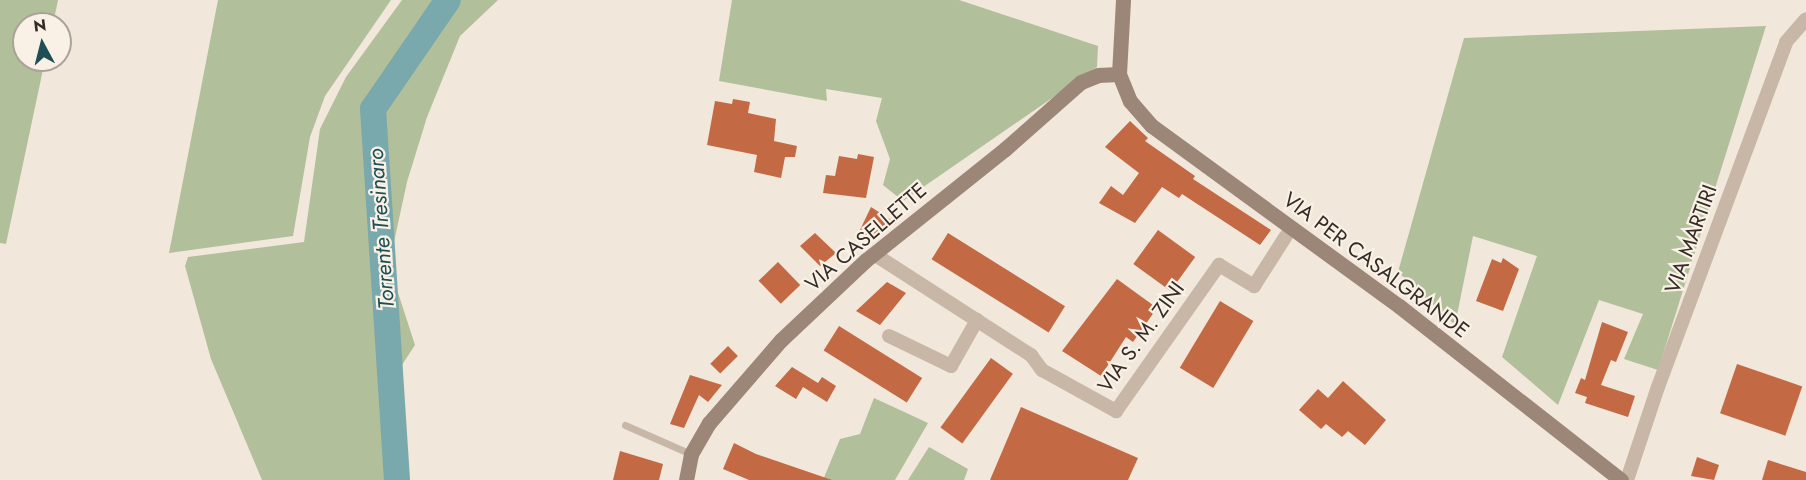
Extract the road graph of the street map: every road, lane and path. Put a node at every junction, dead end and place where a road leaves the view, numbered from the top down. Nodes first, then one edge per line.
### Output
1 (1123, 0) edge
2 (1806, 19) edge
3 (1119, 74) junction
4 (1286, 236) dead end
5 (874, 254) junction
6 (977, 320) junction
7 (889, 336) dead end
8 (625, 425) dead end
9 (691, 454) junction
10 (686, 480) edge
11 (1621, 480) edge
12 (1627, 480) edge

1 - 3 street
2 - 12 street, VIA MARTIRI
3 - 5 street, VIA CASELLETTE
3 - 11 street, VIA PER CASALGRANDE
4 - 6 street, VIA S. M. ZINI
5 - 6 street, VIA S. M. ZINI
5 - 9 street, VIA CASELLETTE
6 - 7 street
8 - 9 lane
9 - 10 street, VIA CASELLETTE

